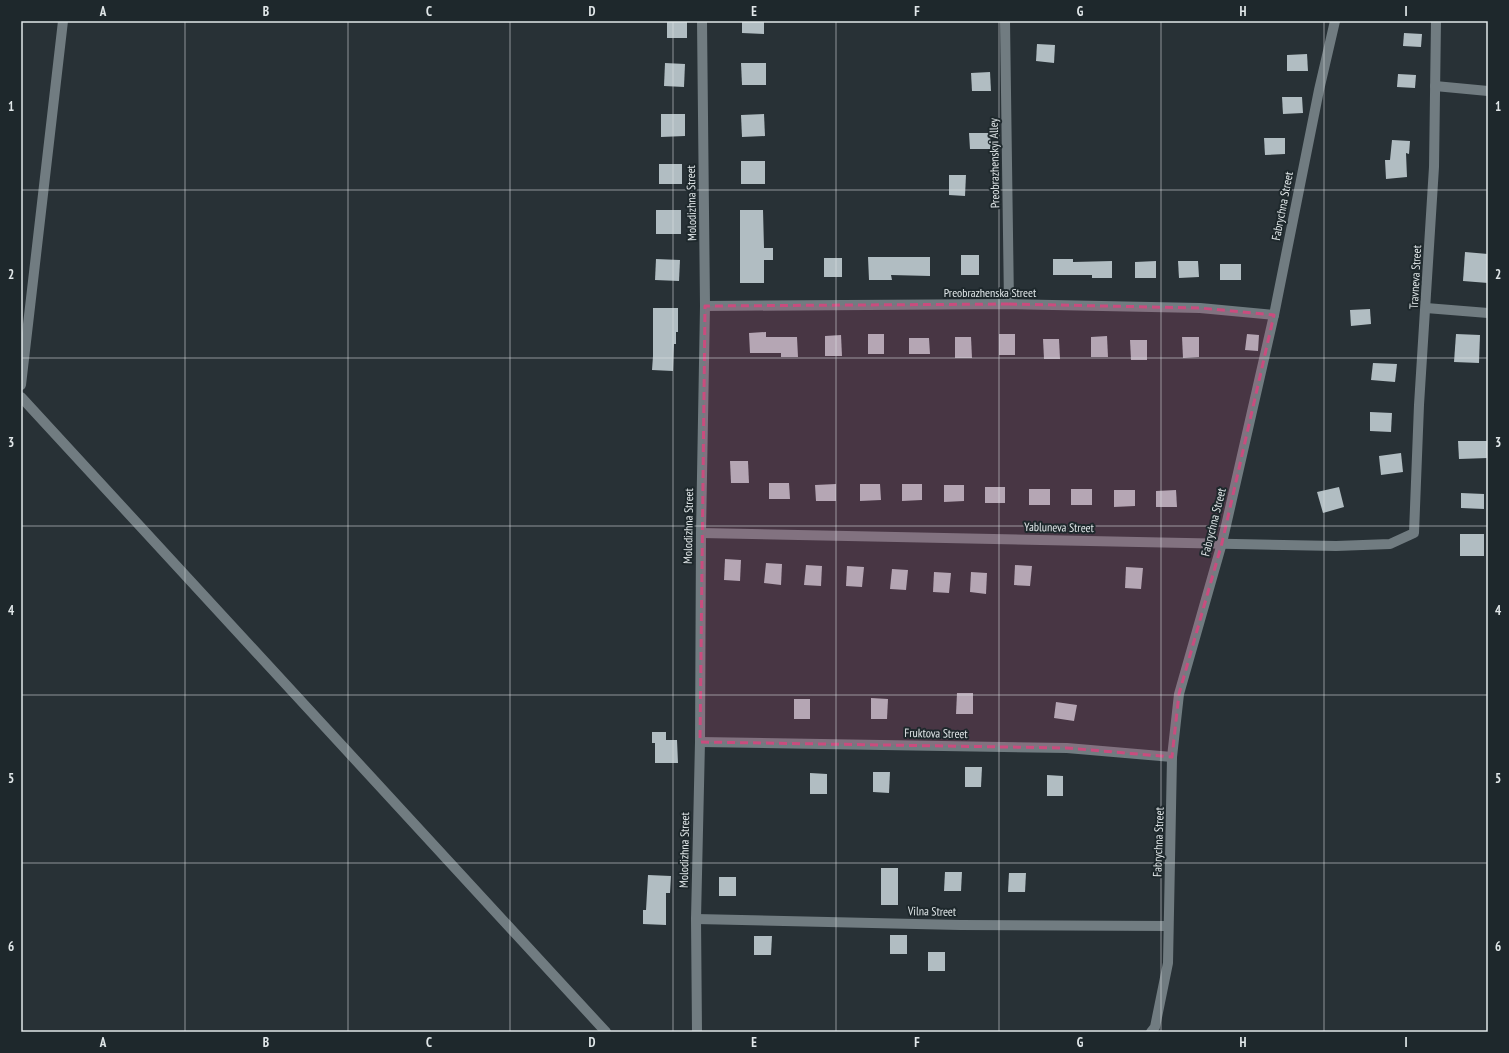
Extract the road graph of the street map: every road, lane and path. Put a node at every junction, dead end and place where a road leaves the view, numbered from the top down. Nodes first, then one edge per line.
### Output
1 (63, 21) edge
2 (702, 21) edge
3 (1005, 21) edge
4 (1335, 21) edge
5 (1436, 21) edge
6 (1435, 86) junction
7 (1488, 91) edge
8 (1009, 304) junction
9 (705, 306) junction
10 (1426, 308) junction
11 (1488, 313) edge
12 (1274, 315) junction
13 (21, 385) edge
14 (21, 397) edge
15 (701, 533) junction
16 (1414, 533) joint
17 (1222, 543) junction
18 (700, 742) junction
19 (1172, 757) junction
20 (696, 919) junction
21 (1168, 926) junction
22 (606, 1032) edge
23 (697, 1032) edge
24 (1151, 1032) edge

1 - 13 street
2 - 9 street, Molodizhna Street
3 - 8 street, Preobrazhenskyi Alley
4 - 12 street, Fabrychna Street
5 - 6 street, Travneva Street
6 - 7 street
6 - 10 street, Travneva Street
8 - 9 street, Preobrazhenska Street
8 - 12 street, Preobrazhenska Street
9 - 15 street, Molodizhna Street
10 - 11 street
10 - 16 street, Travneva Street
12 - 17 street, Fabrychna Street
14 - 22 street
15 - 17 street, Yabluneva Street
15 - 18 street, Molodizhna Street
16 - 17 street, Yabluneva Street
17 - 19 street, Fabrychna Street
18 - 19 street, Fruktova Street
18 - 20 street, Molodizhna Street
19 - 21 street, Fabrychna Street
20 - 21 street, Vilna Street
20 - 23 street, Molodizhna Street
21 - 24 street, Fabrychna Street

